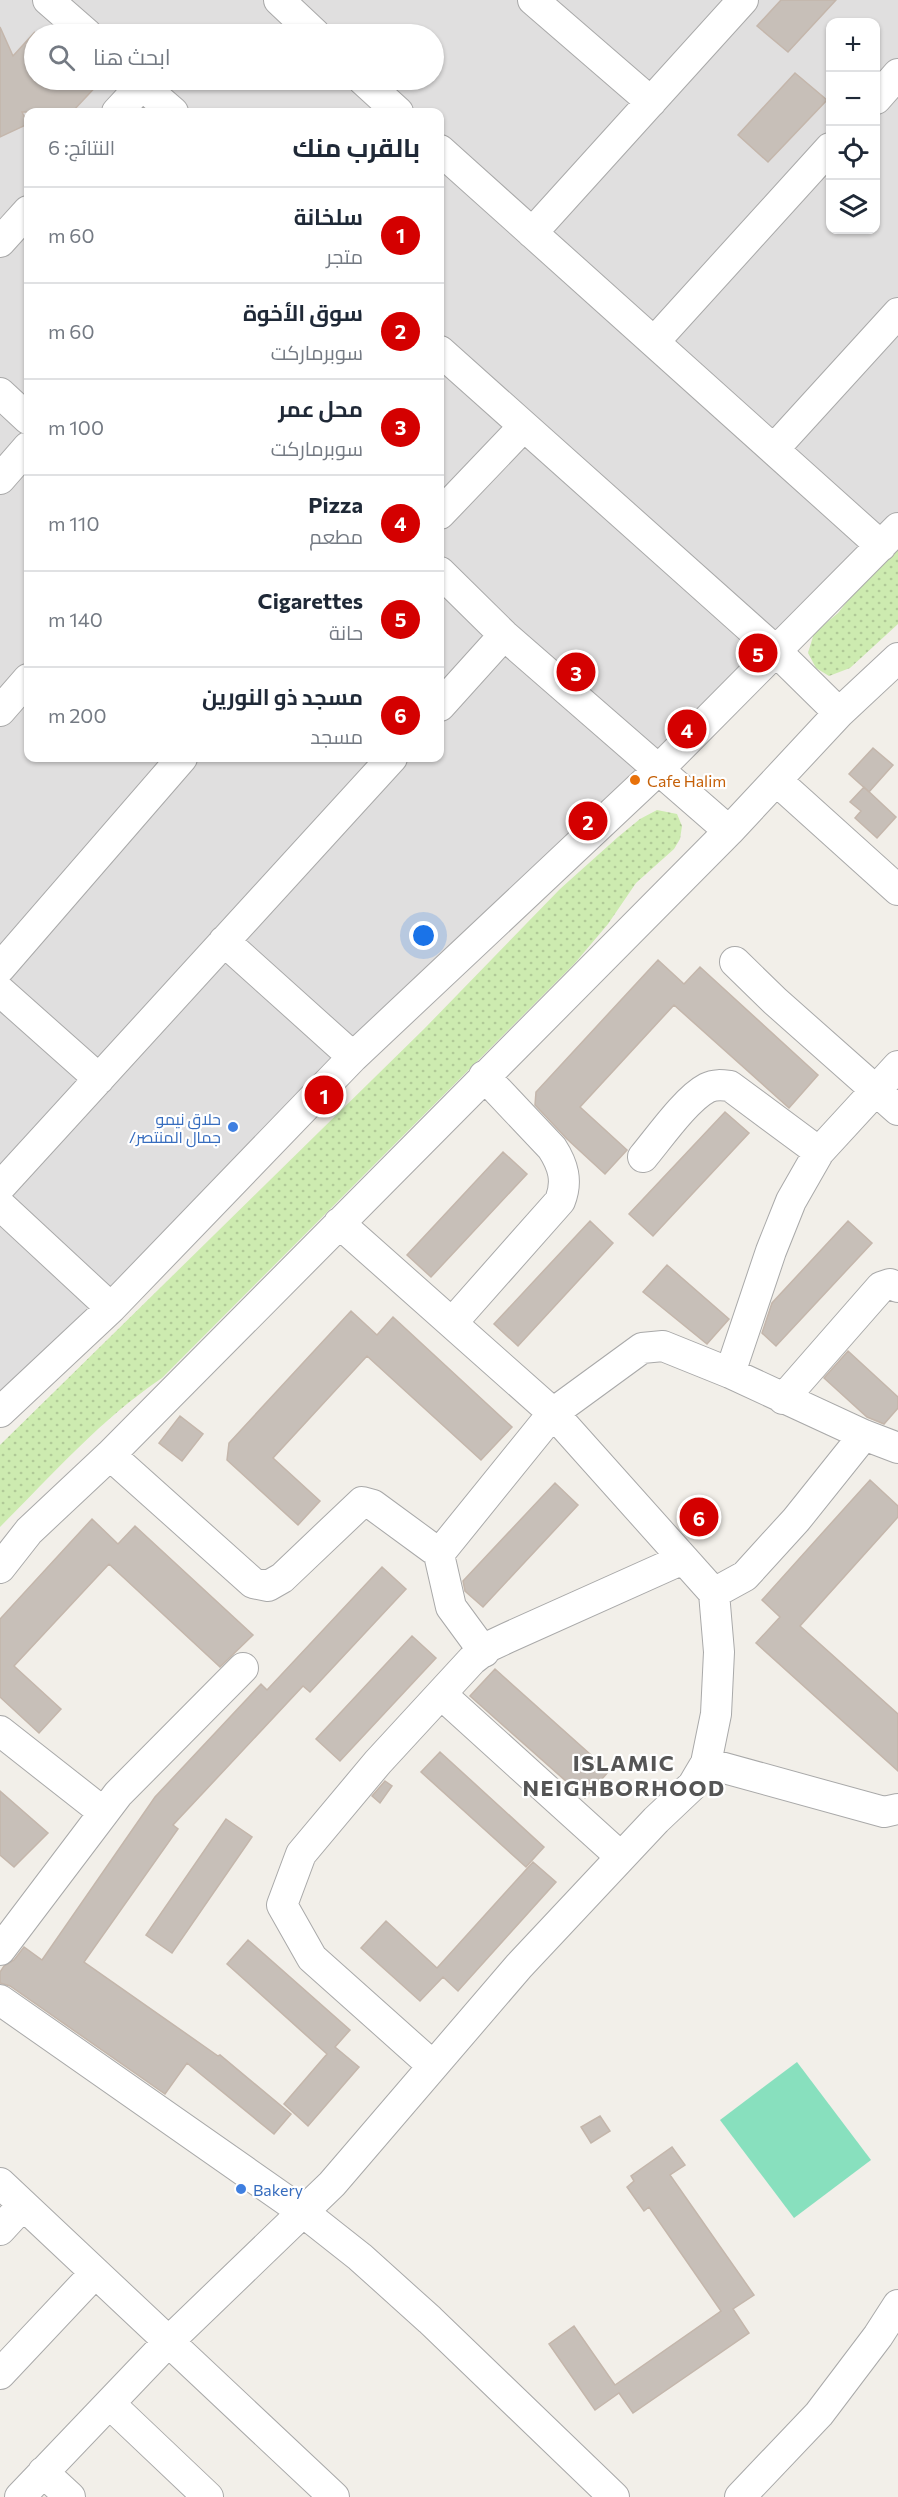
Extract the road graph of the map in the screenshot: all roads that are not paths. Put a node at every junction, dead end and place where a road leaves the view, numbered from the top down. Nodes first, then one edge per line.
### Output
1 (48, 0) edge
2 (279, 0) edge
3 (533, 0) edge
4 (743, 0) edge
5 (76, 24) edge
6 (304, 24) edge
7 (898, 74) edge
8 (133, 90) edge
9 (148, 90) edge
10 (373, 90) edge
11 (880, 94) edge
12 (651, 102) junction
13 (120, 108) edge
14 (168, 108) edge
15 (390, 108) edge
16 (826, 153) edge
17 (444, 154) edge
18 (24, 215) edge
19 (532, 233) junction
20 (0, 242) edge
21 (898, 313) edge
22 (654, 342) junction
23 (444, 355) edge
24 (0, 393) edge
25 (24, 415) edge
26 (524, 426) junction
27 (774, 449) junction
28 (24, 451) edge
29 (0, 478) edge
30 (444, 510) edge
31 (890, 537) edge
32 (444, 576) edge
33 (504, 635) junction
34 (776, 651) junction
35 (898, 658) edge
36 (24, 684) edge
37 (444, 702) edge
38 (0, 711) edge
39 (839, 713) junction
40 (179, 762) edge
41 (388, 762) edge
42 (657, 771) junction
43 (777, 781) junction
44 (729, 831) junction
45 (898, 890) edge
46 (224, 940) junction
47 (735, 962) dead end
48 (0, 968) edge
49 (0, 991) edge
50 (352, 1057) junction
51 (898, 1066) edge
52 (484, 1076) junction
53 (99, 1079) junction
54 (874, 1091) junction
55 (898, 1110) edge
56 (819, 1152) junction
57 (643, 1157) dead end
58 (0, 1187) edge
59 (0, 1205) edge
60 (339, 1223) junction
61 (898, 1287) edge
62 (111, 1308) junction
63 (452, 1323) junction
64 (730, 1373) junction
65 (783, 1399) junction
66 (0, 1412) edge
67 (553, 1413) junction
68 (864, 1435) junction
69 (898, 1448) edge
70 (110, 1455) junction
71 (29, 1531) junction
72 (0, 1545) edge
73 (438, 1550) junction
74 (683, 1559) junction
75 (0, 1568) edge
76 (714, 1593) junction
77 (484, 1652) junction
78 (243, 1668) dead end
79 (441, 1694) junction
80 (0, 1731) edge
81 (706, 1763) junction
82 (898, 1809) edge
83 (103, 1812) junction
84 (621, 1857) junction
85 (0, 1950) edge
86 (0, 2000) edge
87 (433, 2066) junction
88 (0, 2183) edge
89 (23, 2205) junction
90 (303, 2212) junction
91 (0, 2230) edge
92 (95, 2273) junction
93 (898, 2304) edge
94 (168, 2342) junction
95 (0, 2374) edge
96 (110, 2404) junction
97 (43, 2472) junction
98 (20, 2497) edge
99 (70, 2497) edge
100 (208, 2497) edge
101 (334, 2497) edge
102 (614, 2497) edge
103 (740, 2497) edge

1 - 5 street
2 - 6 street
3 - 12 street
4 - 12 street
7 - 11 street
8 - 13 street
9 - 14 street
10 - 15 street
12 - 19 street
16 - 22 street
17 - 19 street
18 - 20 street
19 - 22 street
21 - 27 street
22 - 27 street
23 - 26 street
24 - 25 street
26 - 30 street
26 - 34 street
27 - 31 street
28 - 29 street
31 - 34 street
32 - 33 street
33 - 37 street
33 - 42 street
34 - 39 street
34 - 42 street
35 - 39 street
36 - 38 street
39 - 43 street
40 - 48 street
41 - 46 street
42 - 44 street
42 - 50 street
43 - 44 street
43 - 45 street
44 - 52 street
46 - 50 street
46 - 53 street
47 - 54 street
49 - 53 street
50 - 62 street
51 - 54 street
52 - 60 street
52 - 63 street
53 - 58 street
54 - 55 street
54 - 56 street
56 - 57 street
56 - 64 street
59 - 62 street
60 - 63 street
60 - 70 street
61 - 65 street
62 - 66 street
63 - 67 street
64 - 65 street
64 - 67 street
65 - 68 street
67 - 73 street
67 - 74 street
68 - 69 street
68 - 76 street
70 - 71 street
70 - 73 street
71 - 72 street
71 - 75 street
73 - 77 street
74 - 76 street
74 - 77 street
76 - 81 street
77 - 79 street
78 - 83 street
79 - 84 street
79 - 87 street
80 - 83 street
81 - 82 street
81 - 84 street
83 - 85 street
84 - 87 street
86 - 90 street
87 - 90 street
88 - 89 street
89 - 91 street
89 - 92 street
90 - 94 street
90 - 102 street
92 - 94 street
92 - 95 street
93 - 103 street
94 - 96 street
94 - 101 street
96 - 97 street
96 - 100 street
97 - 98 street
97 - 99 street

